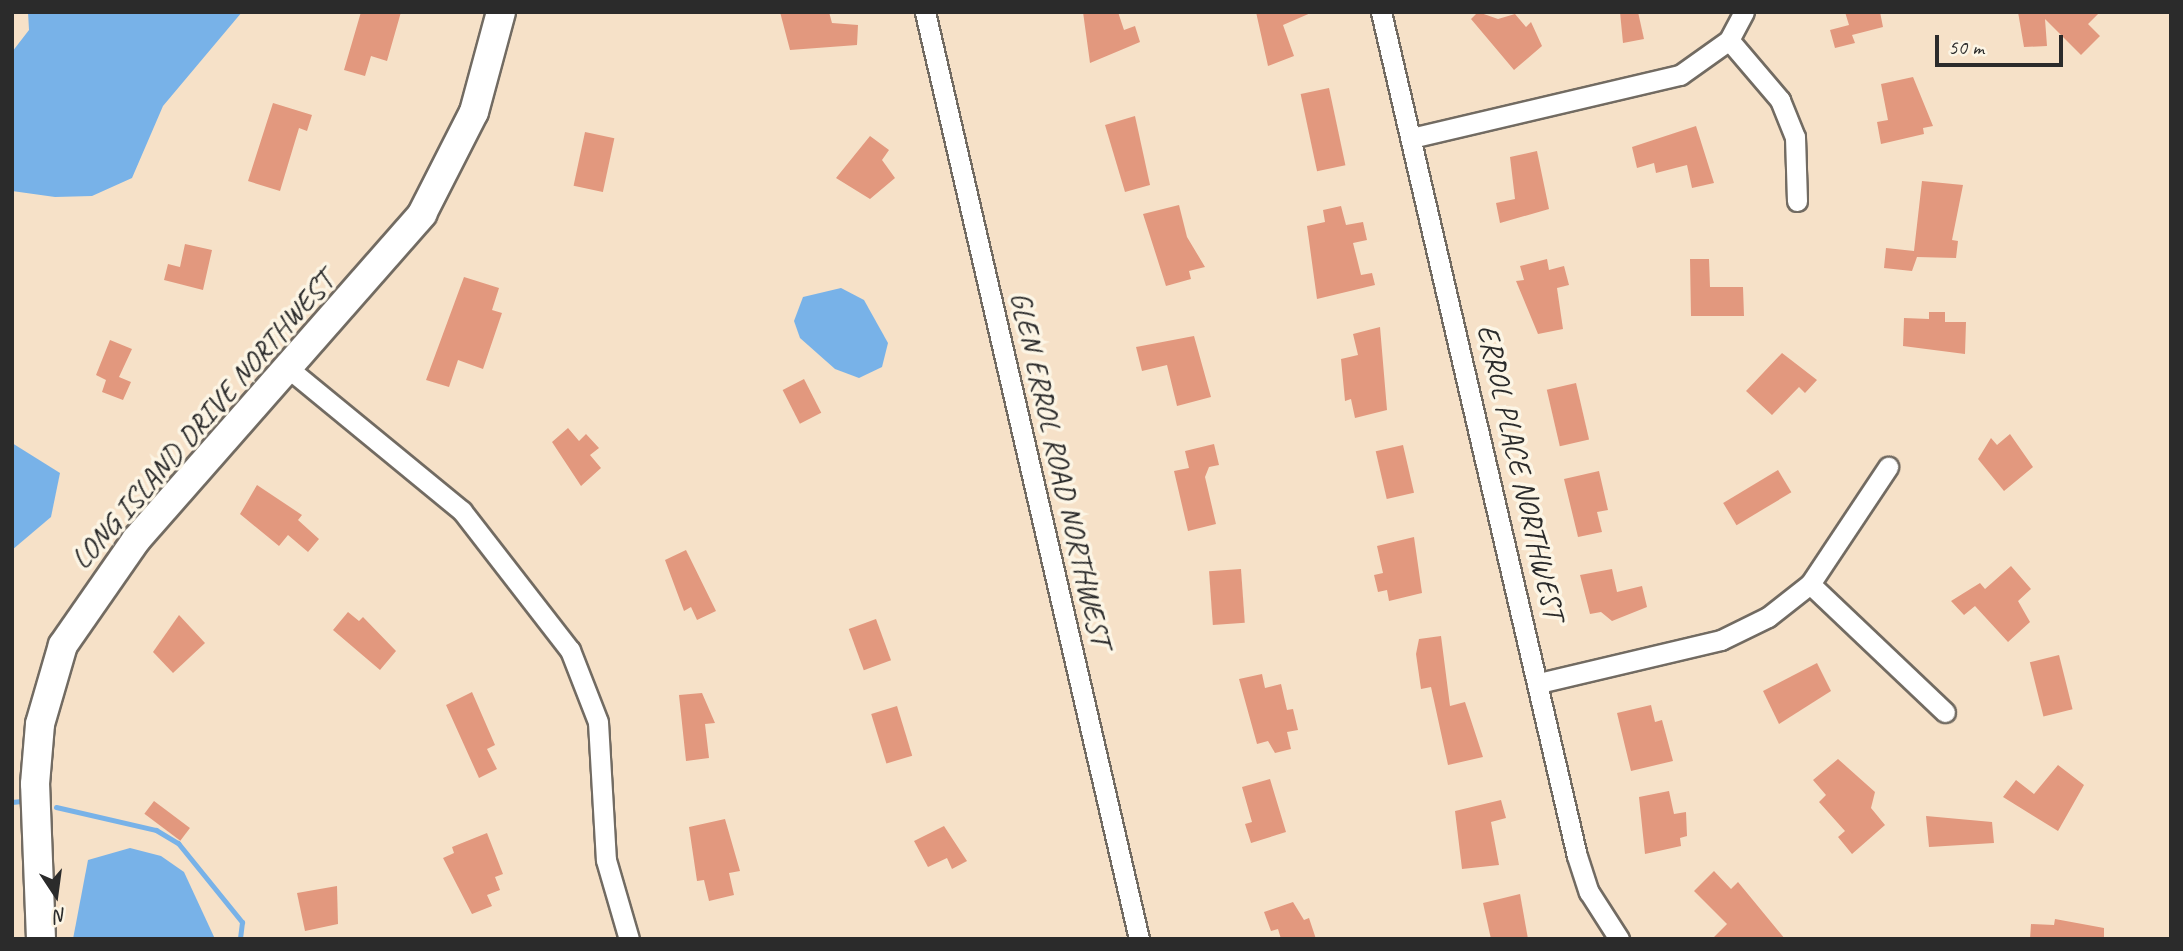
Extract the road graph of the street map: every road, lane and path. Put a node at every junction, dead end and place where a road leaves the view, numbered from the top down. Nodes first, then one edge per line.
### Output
1 (501, 12) edge
2 (925, 12) edge
3 (1381, 12) edge
4 (1744, 12) edge
5 (1729, 40) junction
6 (1411, 138) junction
7 (1797, 201) dead end
8 (288, 368) junction
9 (1888, 467) dead end
10 (1810, 584) junction
11 (1539, 683) junction
12 (1945, 712) dead end
13 (41, 939) edge
14 (629, 939) edge
15 (1139, 939) edge
16 (1619, 939) edge

1 - 8 street, LONG ISLAND DRIVE NORTHWEST
2 - 15 street, GLEN ERROL ROAD NORTHWEST
3 - 6 street, ERROL PLACE NORTHWEST
4 - 5 street
5 - 6 street
5 - 7 street
6 - 11 street, ERROL PLACE NORTHWEST
8 - 13 street, LONG ISLAND DRIVE NORTHWEST
8 - 14 street
9 - 10 street
10 - 11 street
10 - 12 street
11 - 16 street, ERROL PLACE NORTHWEST

